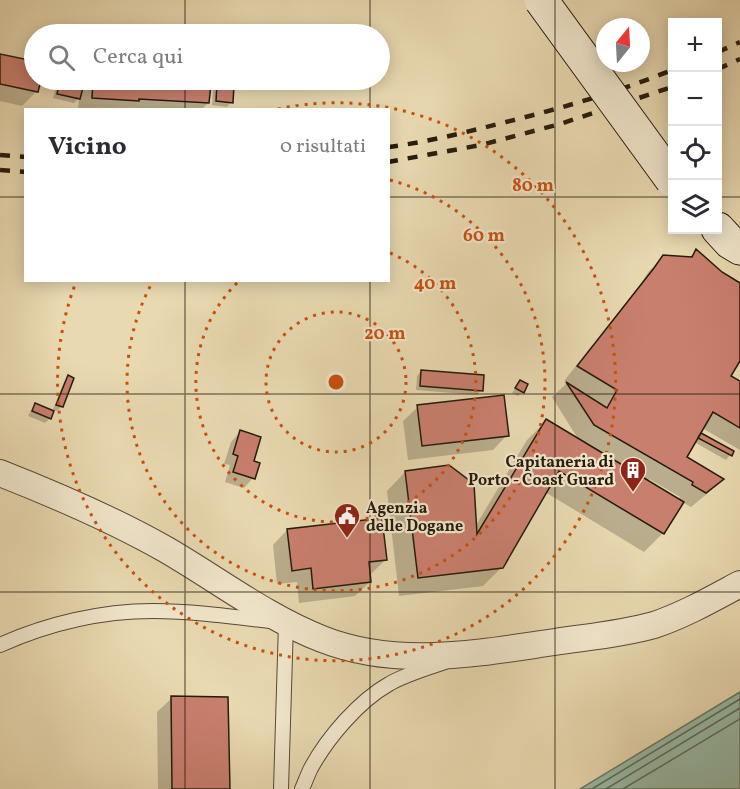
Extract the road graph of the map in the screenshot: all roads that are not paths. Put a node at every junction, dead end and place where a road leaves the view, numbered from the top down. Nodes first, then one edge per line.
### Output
1 (541, 0) edge
2 (668, 175) edge
3 (722, 234) edge
4 (740, 248) edge
5 (0, 473) edge
6 (740, 584) edge
7 (286, 623) junction
8 (0, 645) edge
9 (463, 655) junction
10 (281, 789) edge
11 (302, 789) edge

1 - 2 main road, bridge
3 - 4 main road
5 - 7 street
6 - 9 street
7 - 8 lane
7 - 9 street
7 - 10 lane
9 - 11 lane

